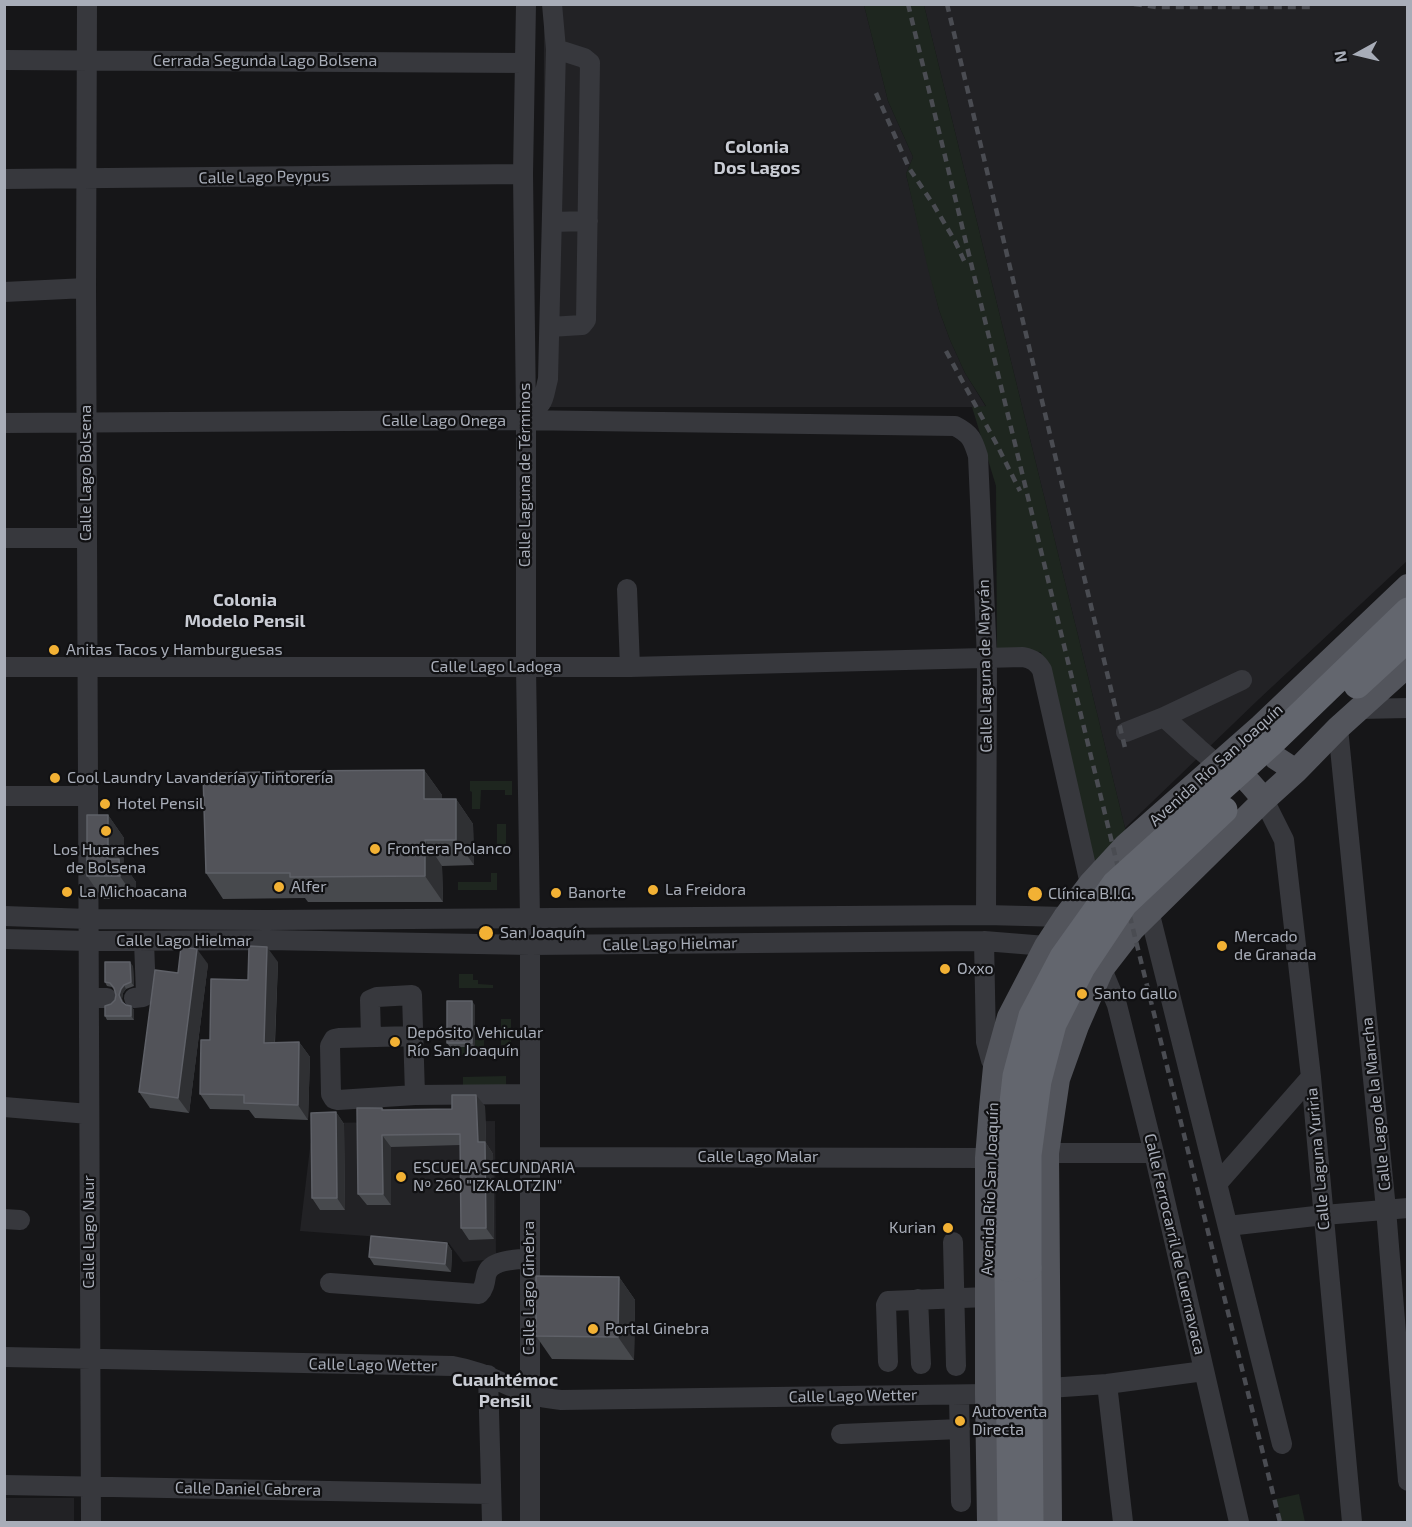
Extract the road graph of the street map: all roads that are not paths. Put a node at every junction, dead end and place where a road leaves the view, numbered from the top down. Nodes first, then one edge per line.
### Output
1 (87, 4) edge
2 (526, 4) edge
3 (552, 4) edge
4 (556, 50) junction
5 (4, 60) edge
6 (88, 60) junction
7 (525, 63) junction
8 (523, 174) junction
9 (4, 178) edge
10 (87, 179) junction
11 (552, 222) junction
12 (588, 222) junction
13 (86, 288) junction
14 (4, 292) edge
15 (550, 327) junction
16 (525, 416) junction
17 (4, 423) edge
18 (86, 424) junction
19 (955, 426) joint
20 (4, 538) edge
21 (87, 538) junction
22 (1407, 586) edge
23 (627, 590) dead end
24 (1407, 611) edge
25 (1407, 638) edge
26 (987, 658) junction
27 (1407, 665) edge
28 (4, 667) edge
29 (88, 667) junction
30 (630, 667) junction
31 (526, 668) junction
32 (1242, 680) dead end
33 (1407, 708) edge
34 (1359, 710) junction
35 (1164, 717) junction
36 (1261, 726) junction
37 (1338, 728) junction
38 (1126, 732) dead end
39 (1218, 765) junction
40 (1296, 771) junction
41 (4, 796) edge
42 (87, 796) junction
43 (1264, 800) junction
44 (1090, 884) junction
45 (1149, 912) junction
46 (986, 915) junction
47 (4, 916) edge
48 (1065, 917) junction
49 (89, 919) junction
50 (530, 919) junction
51 (4, 939) edge
52 (90, 941) junction
53 (144, 941) junction
54 (984, 941) junction
55 (530, 945) junction
56 (1046, 946) junction
57 (1102, 969) junction
58 (134, 998) dead end
59 (413, 1036) junction
60 (371, 1037) junction
61 (995, 1067) junction
62 (1311, 1077) junction
63 (1058, 1079) junction
64 (529, 1094) junction
65 (415, 1095) junction
66 (4, 1107) edge
67 (89, 1114) junction
68 (1047, 1153) junction
69 (1154, 1153) junction
70 (530, 1157) junction
71 (987, 1158) junction
72 (1217, 1184) junction
73 (1407, 1208) edge
74 (1386, 1209) junction
75 (1324, 1215) junction
76 (1228, 1226) junction
77 (953, 1242) dead end
78 (530, 1258) junction
79 (1018, 1268) junction
80 (330, 1283) dead end
81 (987, 1297) junction
82 (954, 1298) junction
83 (918, 1299) junction
84 (4, 1357) edge
85 (90, 1359) junction
86 (888, 1362) dead end
87 (921, 1364) dead end
88 (956, 1366) dead end
89 (1204, 1371) junction
90 (488, 1375) junction
91 (1107, 1383) junction
92 (1049, 1389) junction
93 (529, 1394) junction
94 (987, 1394) junction
95 (959, 1395) junction
96 (960, 1429) junction
97 (841, 1434) dead end
98 (1282, 1444) dead end
99 (1407, 1481) edge
100 (4, 1485) edge
101 (91, 1486) junction
102 (491, 1494) junction
103 (961, 1502) dead end
104 (91, 1522) edge
105 (492, 1522) edge
106 (530, 1522) edge
107 (1010, 1522) edge
108 (1050, 1522) edge
109 (1124, 1522) edge
110 (1239, 1522) edge
111 (1352, 1522) edge

1 - 6 street, Calle Lago Bolsena
2 - 7 street, Calle Laguna de Términos
3 - 4 street
4 - 11 street
4 - 12 street
5 - 6 street, Cerrada Segunda Lago Bolsena
6 - 7 street, Cerrada Segunda Lago Bolsena
6 - 10 street, Calle Lago Bolsena
7 - 8 street, Calle Laguna de Términos
8 - 10 street, Calle Lago Peypus
8 - 16 street, Calle Laguna de Términos
9 - 10 street, Calle Lago Peypus
10 - 13 street, Calle Lago Bolsena
11 - 12 street
11 - 15 street
12 - 15 street
13 - 14 street
13 - 18 street, Calle Lago Bolsena
15 - 16 street
16 - 18 street, Calle Lago Onega
16 - 19 street, Calle Lago Onega
16 - 31 street, Calle Laguna de Términos
17 - 18 street, Calle Lago Onega
18 - 21 street, Calle Lago Bolsena
19 - 26 street, Calle Laguna de Mayrán
20 - 21 street
21 - 29 street, Calle Lago Bolsena
22 - 36 main road, Avenida Río San Joaquín
23 - 30 street
24 - 79 highway, Avenida Río San Joaquín, bridge
25 - 79 highway, Avenida Río San Joaquín, bridge
26 - 30 street, Calle Lago Ladoga
26 - 44 street
26 - 46 street, Calle Laguna de Mayrán
27 - 34 main road
28 - 29 street, Calle Lago Ladoga
29 - 31 street, Calle Lago Ladoga
29 - 42 street, Calle Lago Bolsena
30 - 31 street, Calle Lago Ladoga
31 - 50 street, Calle Laguna de Términos
32 - 35 street
33 - 34 street
34 - 37 main road
35 - 38 street
35 - 39 street
36 - 39 main road, Avenida Río San Joaquín
36 - 40 main road
37 - 40 main road
37 - 74 street, Calle Lago de la Mancha
39 - 43 main road
39 - 44 main road, Avenida Río San Joaquín
40 - 43 main road
41 - 42 street
42 - 49 street, Calle Lago Bolsena
43 - 45 main road
43 - 62 street, Calle Laguna Yuriria
44 - 48 main road, Avenida Río San Joaquín
45 - 57 main road
45 - 72 street
46 - 48 street, Calle Lago Hielmar
46 - 50 street, Calle Lago Hielmar
47 - 49 street, Calle Lago Hielmar
48 - 56 main road, Avenida Río San Joaquín
49 - 50 street, Calle Lago Hielmar
49 - 52 street, Calle Lago Bolsena
50 - 55 street, Calle Laguna de Términos
51 - 52 street, Calle Lago Hielmar
52 - 53 street, Calle Lago Hielmar
52 - 67 street, Calle Lago Naur
53 - 55 street, Calle Lago Hielmar
53 - 58 street
54 - 55 street, Calle Lago Hielmar
54 - 56 street, Calle Lago Hielmar
54 - 61 street
55 - 64 street, Calle Lago Ginebra
56 - 57 street, Calle Lago Hielmar
56 - 61 main road, Avenida Río San Joaquín
57 - 63 main road
57 - 69 street, Calle Ferrocarril de Cuernavaca
59 - 60 street
59 - 60 street
59 - 65 street
60 - 65 street
61 - 63 main road
61 - 71 main road, Avenida Río San Joaquín
62 - 72 street
62 - 75 street, Calle Laguna Yuriria
63 - 68 main road
64 - 65 street
64 - 70 street, Calle Lago Ginebra
66 - 67 street
67 - 85 street, Calle Lago Naur
68 - 69 street
68 - 92 main road
69 - 89 street, Calle Ferrocarril de Cuernavaca
70 - 71 street, Calle Lago Malar
70 - 78 street, Calle Lago Ginebra
71 - 81 main road, Avenida Río San Joaquín
72 - 76 street
73 - 74 street
74 - 75 street
74 - 99 street, Calle Lago de la Mancha
75 - 76 street
75 - 111 street, Calle Laguna Yuriria
76 - 98 street
77 - 82 street
78 - 80 street
78 - 93 street, Calle Lago Ginebra
79 - 107 highway, Avenida Río San Joaquín
81 - 82 street
81 - 94 main road, Avenida Río San Joaquín
82 - 83 street
82 - 88 street
83 - 86 street
83 - 87 street
84 - 85 street, Calle Lago Wetter
85 - 90 street, Calle Lago Wetter
85 - 101 street, Calle Lago Naur
89 - 91 street
89 - 110 street, Calle Ferrocarril de Cuernavaca
90 - 93 street, Calle Lago Wetter
90 - 102 street
91 - 92 street
91 - 109 street
92 - 108 main road
93 - 95 street, Calle Lago Wetter
93 - 106 street, Calle Lago Ginebra
94 - 95 street, Calle Lago Wetter
94 - 107 main road, Avenida Río San Joaquín
95 - 96 street
96 - 97 street
96 - 103 street
100 - 101 street, Calle Daniel Cabrera
101 - 102 street, Calle Daniel Cabrera
101 - 104 street, Calle Lago Naur
102 - 105 street

